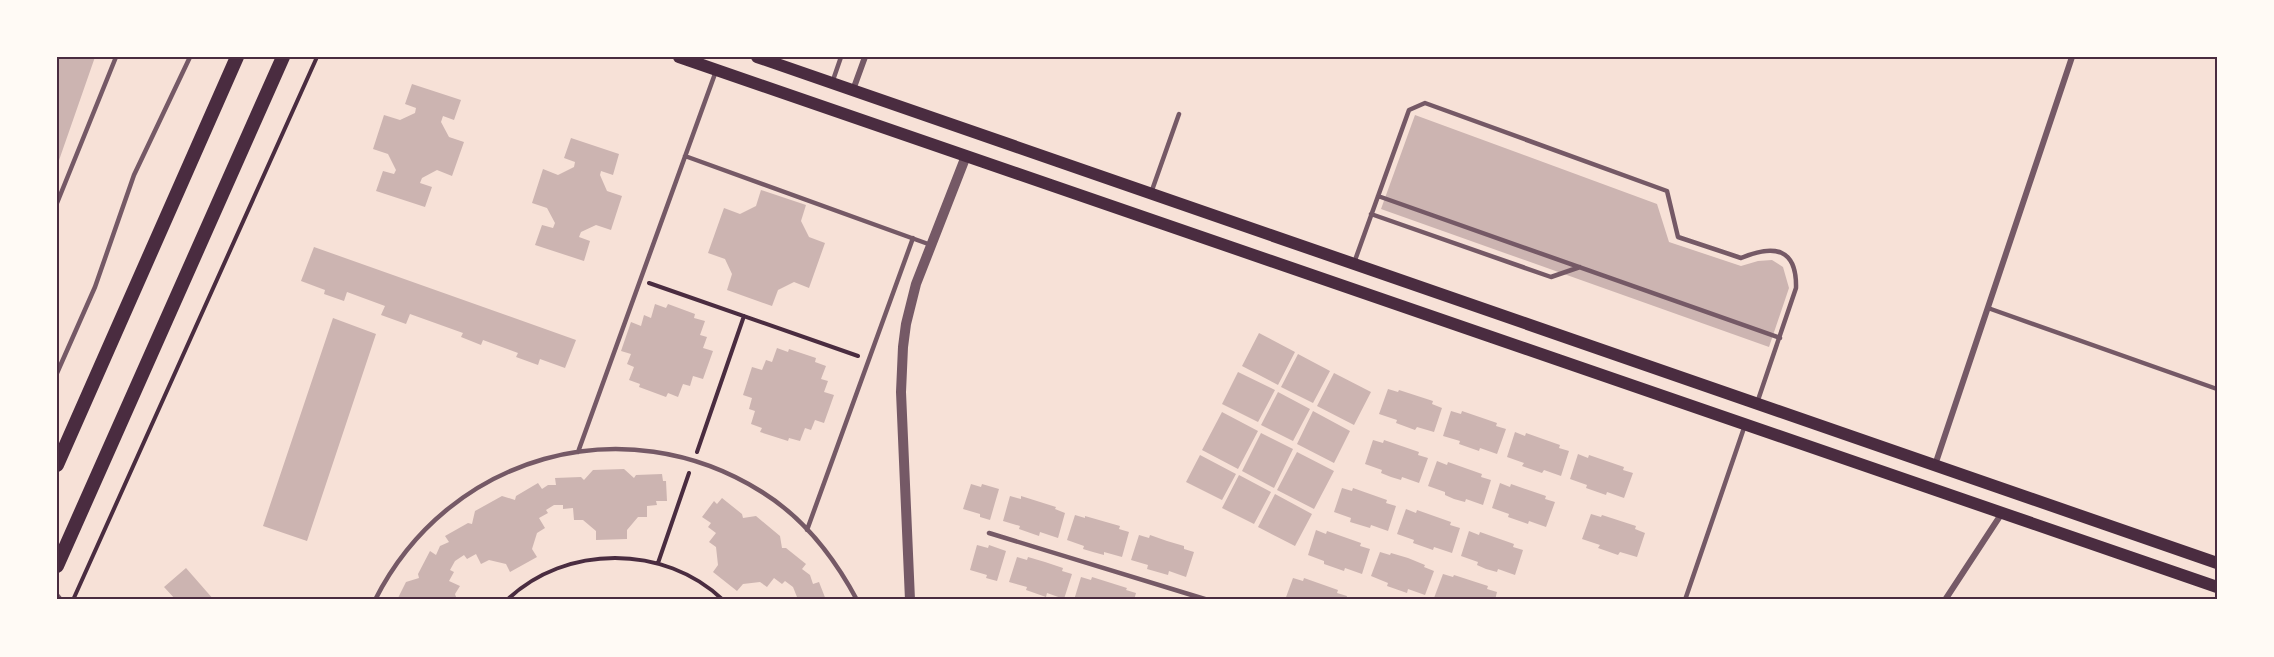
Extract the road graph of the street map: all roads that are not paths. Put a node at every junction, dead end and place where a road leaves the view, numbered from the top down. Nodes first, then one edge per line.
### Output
1 (116, 57) edge
2 (190, 57) edge
3 (237, 57) edge
4 (283, 57) edge
5 (289, 57) edge
6 (679, 57) edge
7 (757, 57) edge
8 (841, 57) edge
9 (865, 57) edge
10 (2072, 57) edge
11 (716, 70) junction
12 (273, 80) junction
13 (832, 83) junction
14 (854, 90) junction
15 (1179, 114) dead end
16 (685, 156) junction
17 (966, 156) junction
18 (1151, 193) junction
19 (1378, 196) junction
20 (57, 203) edge
21 (1371, 214) junction
22 (913, 238) junction
23 (932, 245) junction
24 (1354, 264) junction
25 (1580, 267) junction
26 (1988, 308) junction
27 (1780, 338) junction
28 (57, 373) edge
29 (2217, 389) edge
30 (1757, 403) junction
31 (1745, 425) junction
32 (578, 452) junction
33 (57, 465) edge
34 (1935, 465) junction
35 (2002, 513) junction
36 (807, 530) junction
37 (989, 533) dead end
38 (2217, 563) edge
39 (57, 566) edge
40 (2217, 588) edge
41 (57, 595) edge
42 (61, 600) edge
43 (375, 600) edge
44 (857, 600) edge
45 (910, 600) edge
46 (1208, 600) edge
47 (1685, 600) edge
48 (1945, 600) edge

1 - 20 lane
2 - 28 lane
3 - 33 main road
4 - 12 main road
5 - 12 main road
6 - 11 main road
7 - 13 main road
8 - 13 lane
9 - 14 street
10 - 26 street
11 - 16 lane
11 - 17 main road
12 - 39 main road
13 - 14 main road
14 - 18 main road
15 - 18 lane
16 - 22 lane
16 - 32 lane
17 - 23 street
17 - 31 main road
18 - 24 main road
19 - 21 lane
19 - 25 lane
19 - 27 lane
21 - 24 lane
21 - 25 lane
22 - 23 lane
22 - 36 lane
23 - 45 street
24 - 30 main road
25 - 27 lane
26 - 29 lane
26 - 34 street
27 - 30 lane
30 - 34 main road
31 - 35 main road
31 - 47 lane
32 - 36 lane
32 - 43 lane
34 - 38 main road
35 - 40 main road
35 - 48 street
36 - 44 lane
37 - 46 lane
41 - 42 lane

